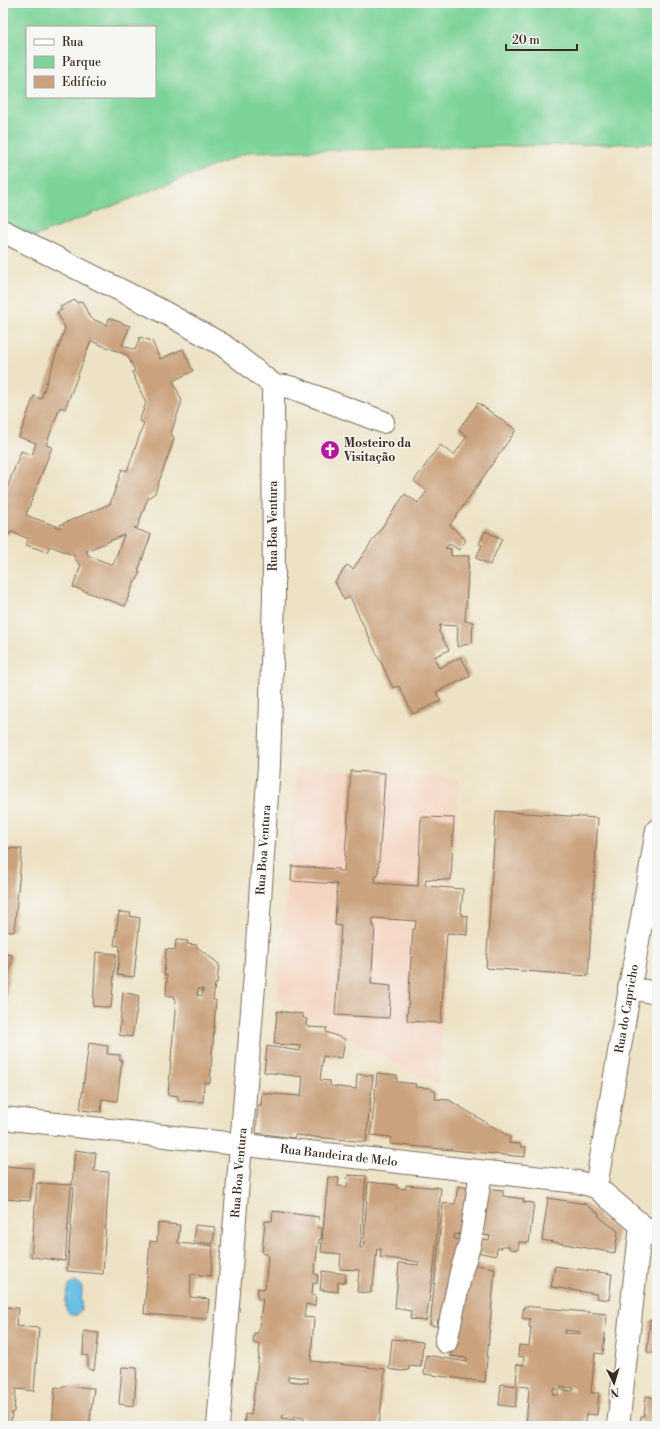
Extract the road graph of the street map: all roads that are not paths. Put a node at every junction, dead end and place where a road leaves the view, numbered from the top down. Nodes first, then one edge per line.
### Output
1 (3, 231) edge
2 (276, 387) junction
3 (383, 422) dead end
4 (657, 830) edge
5 (653, 874) edge
6 (630, 988) junction
7 (657, 993) edge
8 (3, 1118) edge
9 (240, 1146) junction
10 (481, 1172) junction
11 (596, 1187) junction
12 (649, 1231) edge
13 (446, 1342) dead end
14 (218, 1426) edge
15 (618, 1426) edge

1 - 2 street
2 - 3 street
2 - 9 street, Rua Boa Ventura
4 - 5 street, Rua do Capricho
5 - 6 street, Rua do Capricho
6 - 7 street
6 - 11 street, Rua do Capricho
8 - 9 street, Rua Bandeira de Melo
9 - 10 street, Rua Bandeira de Melo
9 - 14 street, Rua Boa Ventura
10 - 11 street, Rua Bandeira de Melo
10 - 13 street
11 - 12 street, Rua Bandeira de Melo
12 - 15 street

